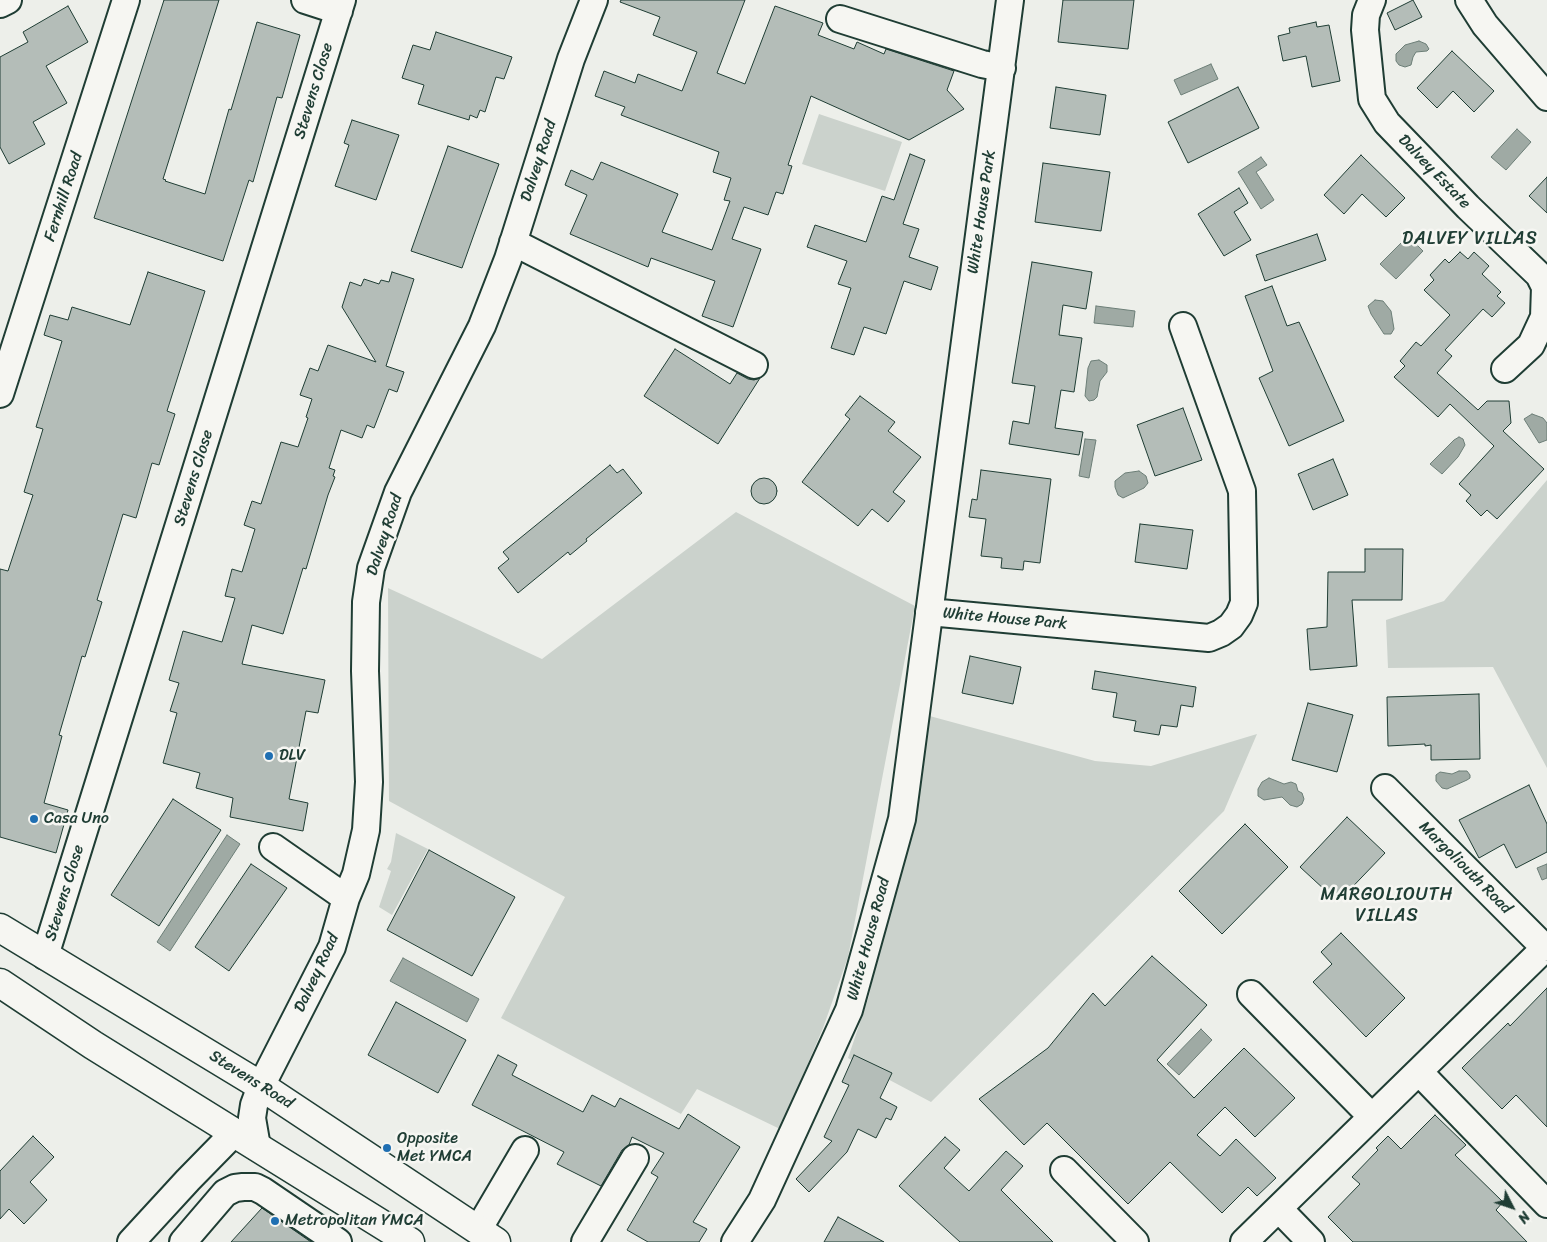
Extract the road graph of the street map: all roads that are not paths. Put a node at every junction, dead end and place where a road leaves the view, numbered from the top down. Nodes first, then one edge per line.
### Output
1 (8, 0) edge
2 (126, 0) edge
3 (305, 0) edge
4 (594, 0) edge
5 (1010, 0) edge
6 (1372, 0) edge
7 (1469, 0) edge
8 (0, 4) edge
9 (341, 5) edge
10 (840, 20) dead end
11 (1002, 68) junction
12 (1547, 97) edge
13 (513, 242) junction
14 (1183, 326) dead end
15 (754, 365) dead end
16 (1505, 369) dead end
17 (0, 394) edge
18 (929, 612) junction
19 (1385, 788) dead end
20 (273, 847) dead end
21 (346, 898) junction
22 (0, 928) edge
23 (1546, 947) edge
24 (46, 956) junction
25 (0, 983) edge
26 (1252, 994) dead end
27 (1419, 1072) junction
28 (261, 1086) junction
29 (1372, 1117) junction
30 (245, 1140) junction
31 (525, 1150) dead end
32 (635, 1158) dead end
33 (1064, 1170) dead end
34 (188, 1180) junction
35 (1545, 1196) edge
36 (215, 1204) junction
37 (1279, 1209) junction
38 (487, 1236) edge
39 (131, 1242) edge
40 (183, 1242) edge
41 (338, 1242) edge
42 (410, 1242) edge
43 (585, 1242) edge
44 (735, 1242) edge
45 (1135, 1242) edge
46 (1244, 1242) edge
47 (1311, 1242) edge

1 - 8 street
2 - 17 street, Fernhill Road
3 - 9 street
4 - 13 street, Dalvey Road
5 - 11 street, White House Park
6 - 16 street, Dalvey Estate
7 - 12 street
9 - 24 street, Stevens Close
10 - 11 street
11 - 18 street, White House Park
13 - 15 street
13 - 21 street, Dalvey Road
14 - 18 street, White House Park
18 - 44 street, White House Road
19 - 23 street, Margoliouth Road
20 - 21 street
21 - 28 street, Dalvey Road
22 - 24 main road, Stevens Road
23 - 27 street, Margoliouth Road
24 - 28 main road, Stevens Road
25 - 30 main road
26 - 29 street
27 - 29 street, Margoliouth Road
27 - 35 street
28 - 30 street, Dalvey Road
28 - 38 main road, Stevens Road
29 - 37 street, Margoliouth Road
30 - 34 street
30 - 42 main road
31 - 38 street
32 - 43 street
33 - 45 street
34 - 36 street
34 - 39 street
36 - 40 street
36 - 41 street
37 - 46 street, Margoliouth Road
37 - 47 street

